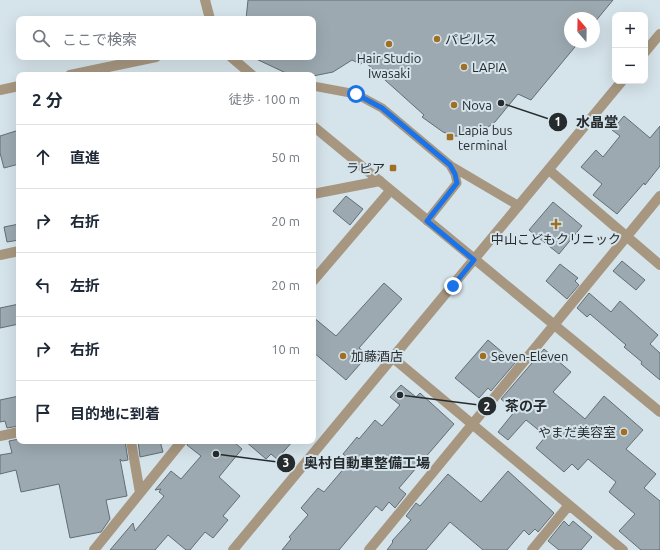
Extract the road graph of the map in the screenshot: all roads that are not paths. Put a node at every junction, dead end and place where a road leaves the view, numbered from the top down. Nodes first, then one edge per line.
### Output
1 (205, 0) edge
2 (209, 16) edge
3 (660, 34) edge
4 (648, 48) edge
5 (142, 60) edge
6 (234, 60) edge
7 (84, 72) edge
8 (248, 72) edge
9 (620, 84) edge
10 (16, 87) edge
11 (316, 87) edge
12 (0, 90) edge
13 (316, 129) edge
14 (450, 165) junction
15 (549, 170) junction
16 (380, 182) junction
17 (390, 190) junction
18 (316, 193) edge
19 (660, 196) edge
20 (519, 206) junction
21 (427, 221) junction
22 (627, 237) junction
23 (16, 252) edge
24 (0, 255) edge
25 (474, 260) junction
26 (660, 264) edge
27 (316, 277) edge
28 (554, 326) junction
29 (393, 358) junction
30 (660, 412) edge
31 (472, 424) junction
32 (16, 433) edge
33 (0, 436) edge
34 (132, 444) edge
35 (180, 444) edge
36 (140, 493) junction
37 (568, 505) junction
38 (94, 550) edge
39 (233, 550) edge
40 (369, 550) edge
41 (532, 550) edge
42 (623, 550) edge

1 - 2 street
3 - 4 street
5 - 7 street
6 - 8 street
9 - 15 street
10 - 12 street
11 - 14 lane
13 - 16 street
14 - 20 lane
14 - 21 lane
15 - 20 street
15 - 22 street
16 - 17 street
16 - 18 street
17 - 21 street
17 - 27 street
19 - 22 street
20 - 25 street
21 - 25 street
22 - 26 street
22 - 28 street
23 - 24 street
25 - 28 street
25 - 29 street
28 - 30 street
28 - 31 street
29 - 31 street
29 - 39 street
31 - 37 street
31 - 40 street
32 - 33 street
34 - 36 street
35 - 36 street
36 - 38 street
37 - 41 street
37 - 42 street

